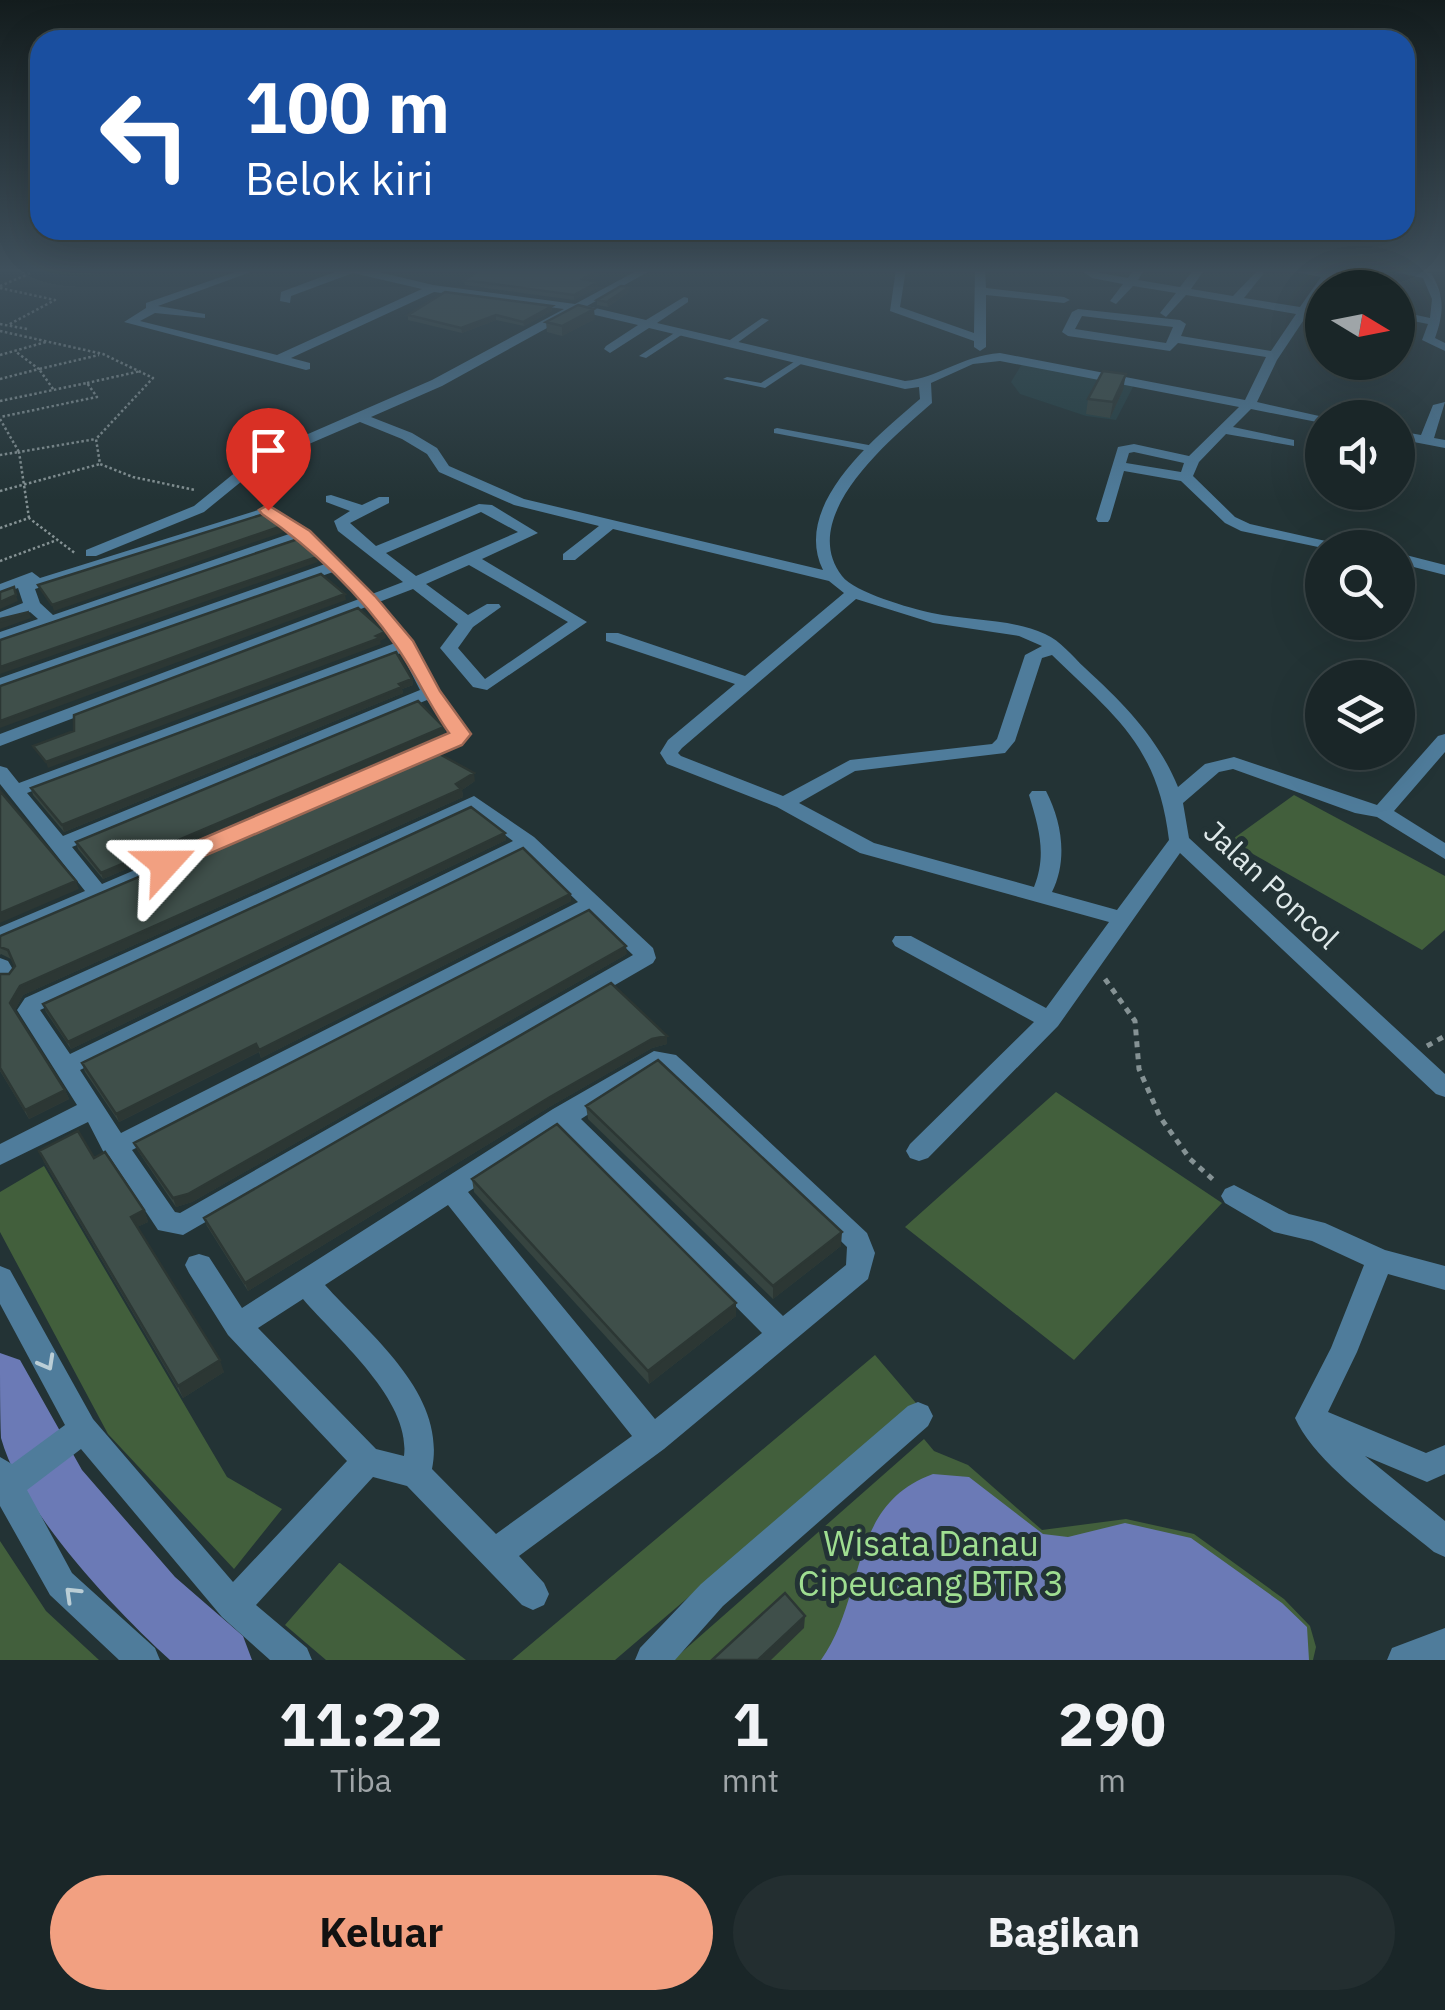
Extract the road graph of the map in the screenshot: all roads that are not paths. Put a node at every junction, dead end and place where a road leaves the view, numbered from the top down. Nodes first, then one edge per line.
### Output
1 (225, 346) edge
2 (306, 346) edge
3 (507, 346) edge
4 (614, 346) edge
5 (659, 346) edge
6 (740, 346) edge
7 (979, 346) edge
8 (1224, 346) edge
9 (1280, 346) edge
10 (610, 349) dead end
11 (1274, 354) junction
12 (644, 356) dead end
13 (981, 357) junction
14 (277, 360) junction
15 (800, 362) junction
16 (306, 366) dead end
17 (727, 379) dead end
18 (925, 383) junction
19 (1250, 404) junction
20 (1445, 406) edge
21 (1305, 415) edge
22 (360, 417) junction
23 (1221, 429) junction
24 (777, 431) dead end
25 (1415, 438) edge
26 (1426, 440) junction
27 (1289, 443) dead end
28 (1445, 444) edge
29 (874, 449) junction
30 (1192, 461) junction
31 (1120, 466) junction
32 (1186, 478) junction
33 (331, 499) dead end
34 (384, 500) dead end
35 (361, 510) junction
36 (1103, 519) dead end
37 (609, 526) junction
38 (304, 534) junction
39 (1305, 539) edge
40 (373, 552) junction
41 (568, 557) dead end
42 (468, 558) junction
43 (1415, 562) edge
44 (333, 567) junction
45 (1445, 570) edge
46 (836, 578) junction
47 (408, 586) junction
48 (0, 590) edge
49 (856, 592) junction
50 (373, 599) junction
51 (32, 604) junction
52 (493, 607) dead end
53 (0, 618) edge
54 (50, 621) junction
55 (467, 624) junction
56 (612, 636) dead end
57 (0, 638) edge
58 (406, 646) junction
59 (1054, 648) junction
60 (745, 682) junction
61 (0, 684) edge
62 (430, 692) junction
63 (0, 740) edge
64 (1445, 740) edge
65 (0, 772) edge
66 (15, 791) junction
67 (1039, 794) dead end
68 (1176, 798) junction
69 (784, 803) junction
70 (1382, 812) junction
71 (1179, 840) junction
72 (527, 842) junction
73 (57, 846) junction
74 (1445, 852) edge
75 (98, 893) junction
76 (1040, 898) junction
77 (594, 904) junction
78 (1119, 918) junction
79 (0, 936) edge
80 (903, 941) dead end
81 (1050, 1020) junction
82 (67, 1066) junction
83 (1445, 1088) edge
84 (92, 1109) junction
85 (562, 1116) junction
86 (114, 1148) junction
87 (919, 1151) dead end
88 (0, 1155) edge
89 (449, 1188) junction
90 (1234, 1196) road end
91 (1380, 1260) junction
92 (199, 1264) dead end
93 (0, 1278) edge
94 (1444, 1281) edge
95 (307, 1284) junction
96 (238, 1326) junction
97 (781, 1333) junction
98 (918, 1416) dead end
99 (1310, 1418) junction
100 (77, 1433) junction
101 (653, 1439) junction
102 (1445, 1459) edge
103 (367, 1461) junction
104 (416, 1474) junction
105 (7, 1481) edge
106 (1445, 1541) edge
107 (497, 1554) junction
108 (534, 1594) dead end
109 (233, 1606) junction
110 (1445, 1646) edge
111 (143, 1660) edge
112 (295, 1660) edge
113 (652, 1660) edge
114 (1404, 1660) edge

1 - 14 street
2 - 14 street
3 - 22 street
4 - 10 street
5 - 12 lane
6 - 15 street
7 - 13 street
8 - 11 street
9 - 11 street
11 - 19 street
13 - 18 street
13 - 19 street
14 - 16 street
15 - 17 lane
15 - 18 street
18 - 29 street
19 - 21 street
19 - 23 street
20 - 26 street
22 - 37 street
22 - 48 street
23 - 27 street
23 - 30 street
24 - 29 lane
25 - 26 street
26 - 28 street
29 - 46 street
30 - 31 street
30 - 32 street
31 - 32 street
31 - 36 street
32 - 39 street
33 - 35 street
34 - 35 street
35 - 40 street
37 - 41 street
37 - 46 street
38 - 44 street
38 - 51 street
38 - 54 street
40 - 42 street
40 - 47 street
42 - 47 street
42 - 55 street
43 - 45 street
44 - 50 street
44 - 61 street
46 - 49 street, Jalan Poncol
47 - 50 street
47 - 55 street
49 - 59 street, Jalan Poncol
49 - 60 street
50 - 58 street
50 - 63 street
51 - 53 street
51 - 54 street
52 - 55 street
54 - 57 street
56 - 60 street
58 - 62 street
58 - 66 street
59 - 68 street, Jalan Poncol
59 - 69 street
60 - 69 street
62 - 73 street
62 - 75 street
64 - 70 street
65 - 66 street
66 - 73 street
67 - 76 street
68 - 70 street
68 - 71 street, Jalan Poncol
69 - 76 street
70 - 74 street
71 - 78 street
71 - 83 street, Jalan Poncol
72 - 77 street
72 - 82 street
72 - 82 street
73 - 75 street
75 - 79 street
76 - 78 street
77 - 86 street
77 - 86 street
78 - 81 street
80 - 81 street
81 - 87 street
82 - 84 street
84 - 86 street
84 - 88 street
85 - 89 street
85 - 97 street
85 - 97 street
89 - 95 street
89 - 101 street
90 - 91 street
91 - 94 street
91 - 99 street
92 - 96 street
93 -> 100 street
95 - 96 street
95 - 104 street
96 - 103 street
97 - 101 street
98 - 113 street
99 - 102 street
99 - 106 street
100 - 105 street
100 - 109 street
101 - 107 street
103 - 104 street
103 - 109 street
104 - 107 street
111 -> 105 street
107 - 108 street
109 - 112 street
110 - 114 street

